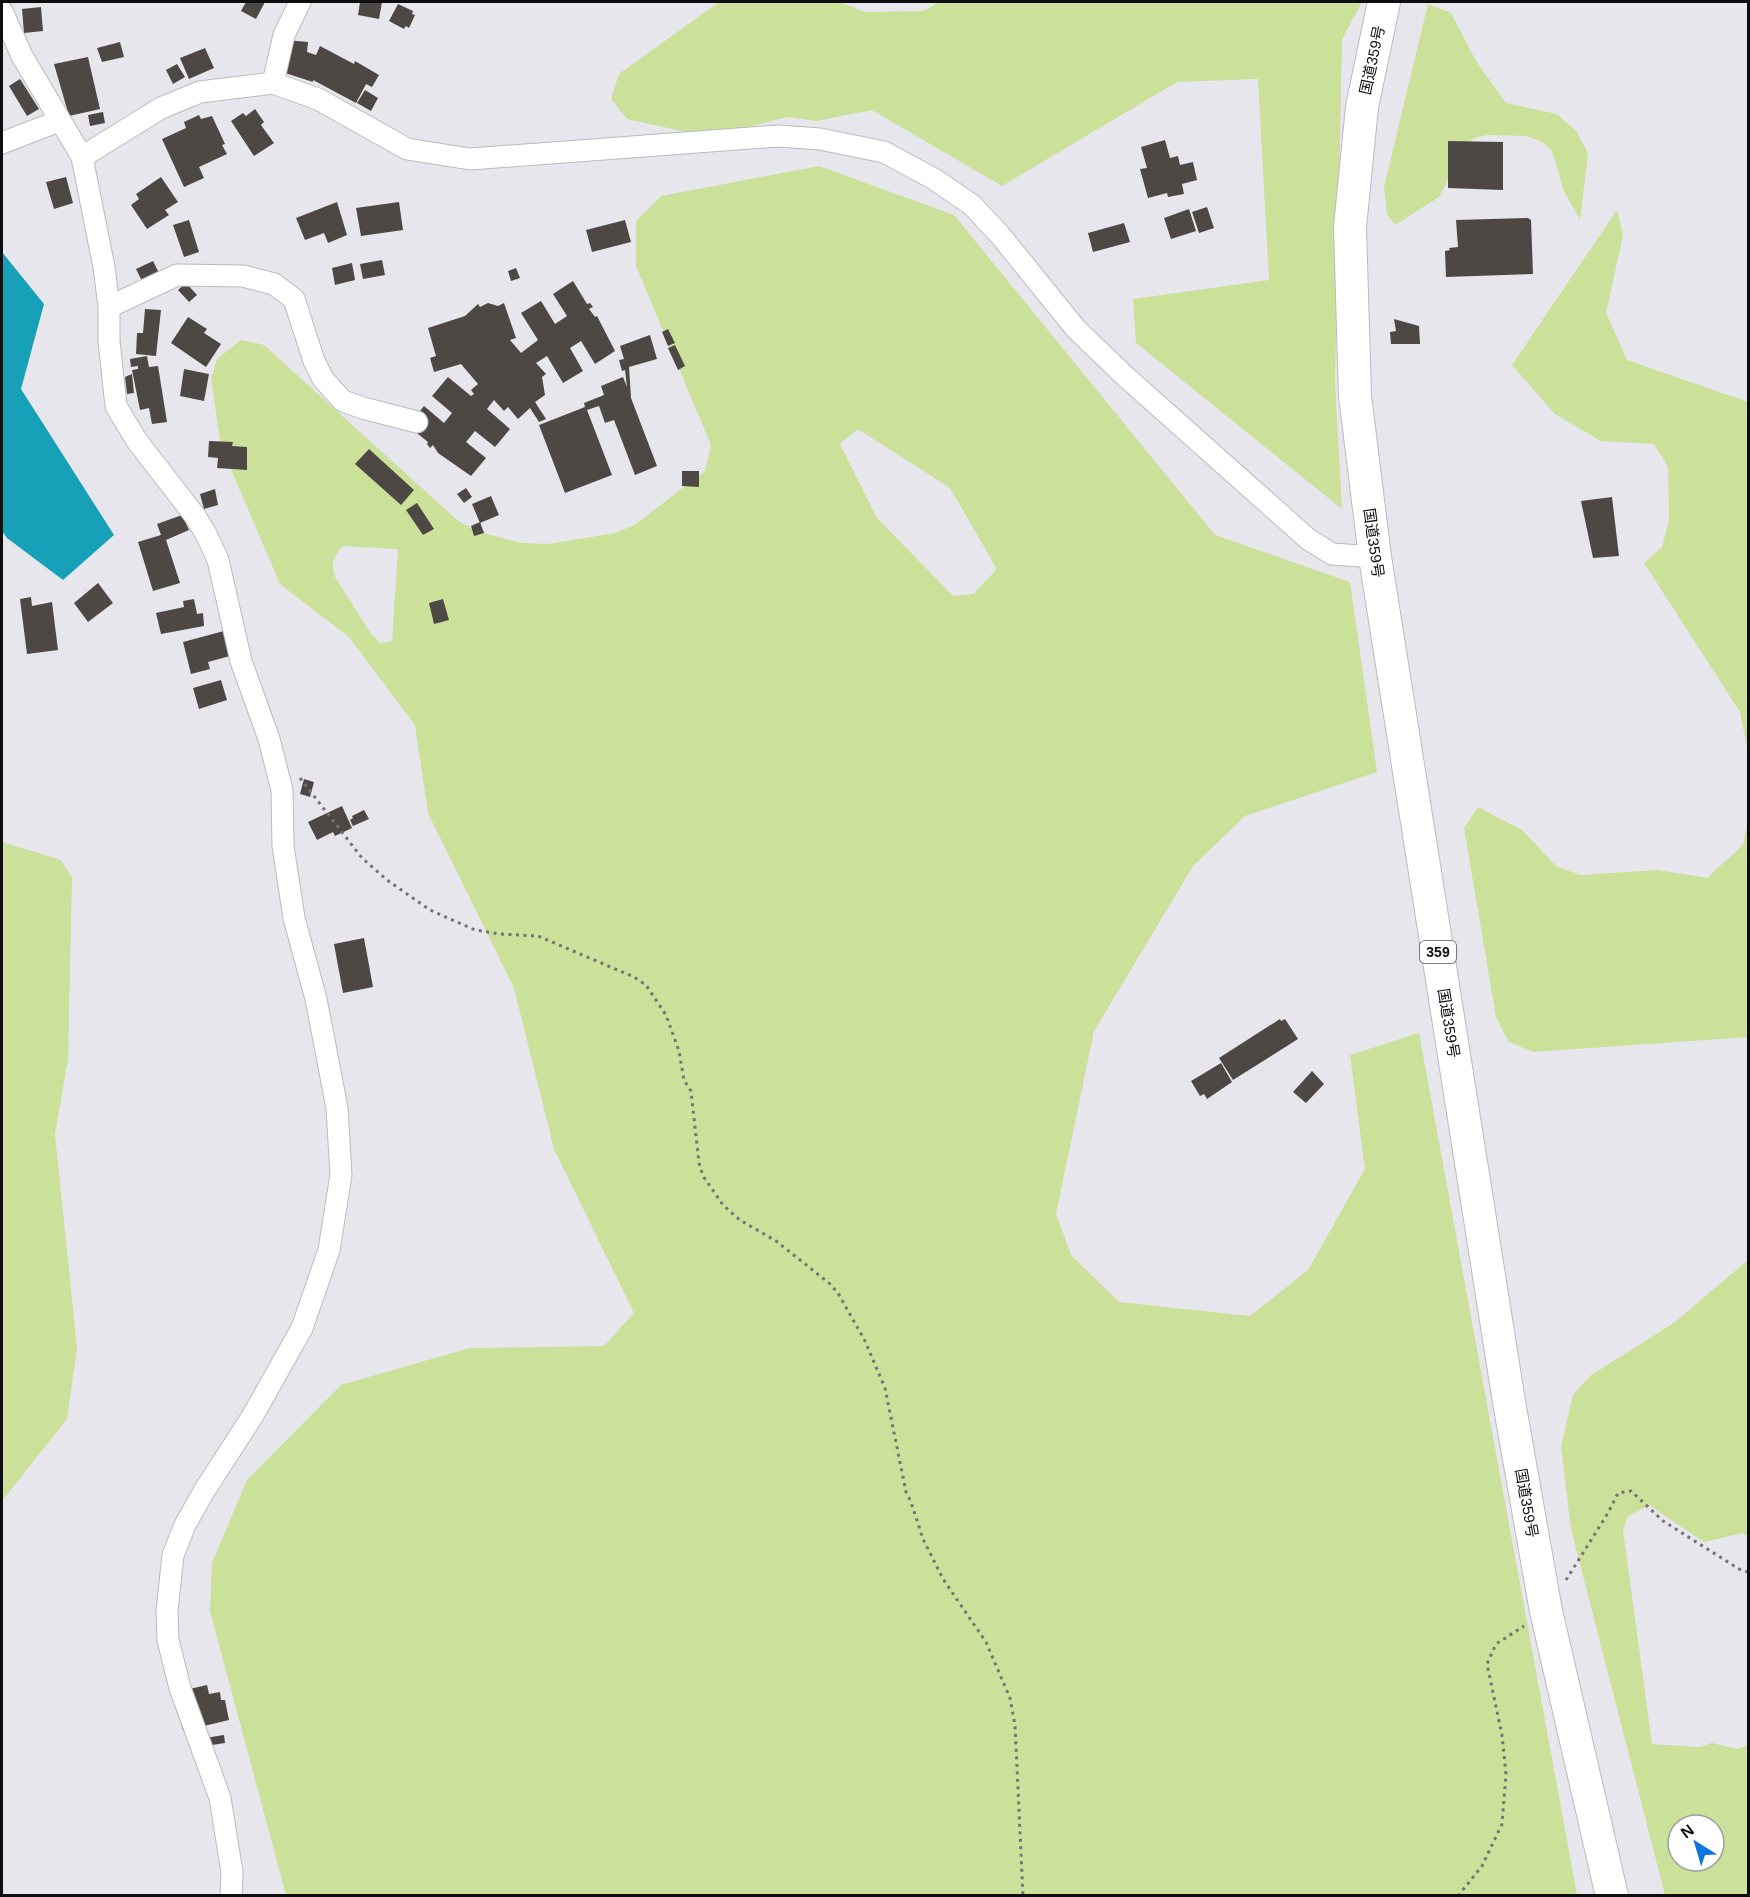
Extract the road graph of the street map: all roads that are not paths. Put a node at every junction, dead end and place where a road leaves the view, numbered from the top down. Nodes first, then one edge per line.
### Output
1 (300, 2) edge
2 (1384, 2) edge
3 (2, 11) edge
4 (273, 83) junction
5 (59, 121) junction
6 (2, 144) edge
7 (82, 157) junction
8 (109, 307) junction
9 (417, 422) dead end
10 (1375, 557) junction
11 (231, 1896) edge
12 (1612, 1896) edge

1 - 4 street
2 - 10 highway, 国道359号 / 359
3 - 5 street
4 - 7 street
4 - 10 street
5 - 6 street
5 - 7 street
7 - 8 street
8 - 9 street
8 - 11 street
10 - 12 highway, 国道359号 / 359

